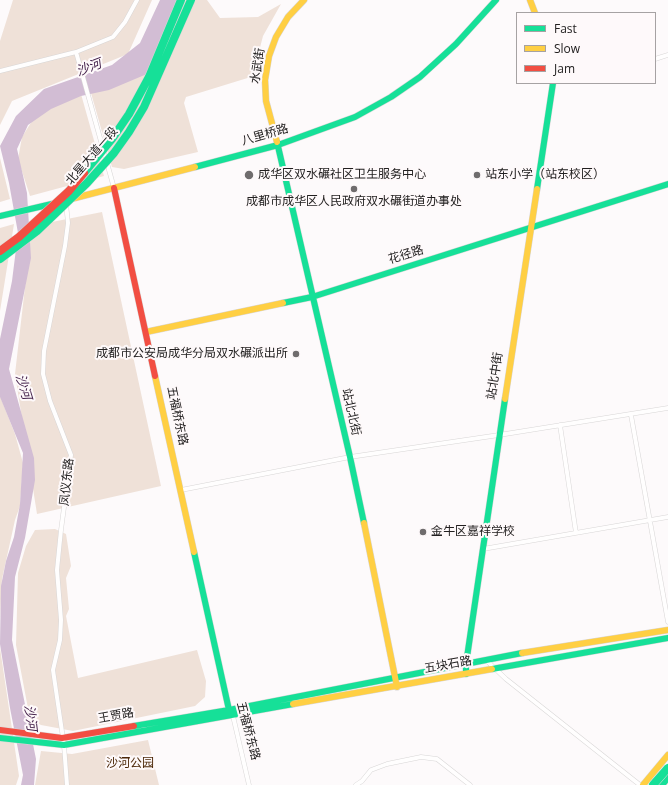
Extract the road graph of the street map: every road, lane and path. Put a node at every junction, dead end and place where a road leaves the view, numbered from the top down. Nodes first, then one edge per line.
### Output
1 (137, 0) edge
2 (181, 0) edge
3 (191, 0) edge
4 (304, 0) edge
5 (496, 0) edge
6 (530, 0) edge
7 (535, 12) edge
8 (76, 52) junction
9 (668, 55) edge
10 (656, 59) edge
11 (0, 71) edge
12 (553, 84) edge
13 (278, 145) junction
14 (668, 184) edge
15 (114, 188) junction
16 (66, 200) junction
17 (0, 216) edge
18 (530, 228) junction
19 (0, 251) edge
20 (0, 260) edge
21 (312, 297) junction
22 (146, 332) junction
23 (668, 408) edge
24 (631, 415) junction
25 (560, 425) junction
26 (499, 436) junction
27 (350, 457) junction
28 (181, 490) junction
29 (668, 518) edge
30 (649, 521) junction
31 (576, 533) junction
32 (484, 549) junction
33 (668, 622) edge
34 (668, 630) edge
35 (668, 638) edge
36 (487, 661) junction
37 (466, 664) junction
38 (495, 669) junction
39 (466, 674) junction
40 (395, 677) junction
41 (397, 687) junction
42 (232, 711) junction
43 (0, 734) edge
44 (63, 742) junction
45 (668, 755) edge
46 (668, 763) edge
47 (668, 768) edge
48 (668, 778) edge
49 (668, 783) edge
50 (68, 785) edge
51 (249, 785) edge
52 (356, 785) edge
53 (470, 785) edge
54 (640, 785) edge
55 (643, 785) edge
56 (649, 785) edge
57 (653, 785) edge
58 (662, 785) edge
59 (666, 785) edge

1 - 8 street
2 - 19 main road, 北星大道一段, bridge
3 - 20 main road, 北星大道一段, bridge
4 - 13 main road, 水武街
5 - 13 main road, 八里桥路
6 - 7 main road
8 - 11 street
8 - 15 street, 五福桥东路
9 - 10 street
12 - 18 main road, 站北中街
13 - 15 main road, 八里桥路
13 - 21 main road, 站北北街
14 - 18 main road, 花径路
15 - 16 main road, 八里桥路
15 - 22 main road, 五福桥东路
16 - 17 main road, 八里桥路
16 - 44 street, 凤仪东路
18 - 21 main road, 花径路
18 - 26 main road, 站北中街
21 - 22 main road, 花径路
21 - 27 main road, 站北北街
22 - 28 main road, 五福桥东路
23 - 24 street
24 - 25 street
24 - 30 street
25 - 26 street
25 - 31 street
26 - 27 street
26 - 32 main road, 站北中街
27 - 28 street
27 - 40 main road, 站北北街
28 - 42 main road, 五福桥东路
29 - 30 street
30 - 31 street
30 - 33 street
31 - 32 street
32 - 37 main road, 站北中街
34 - 36 main road, 五块石路
35 - 38 main road, 五块石路
36 - 37 main road, 五块石路
36 - 38 street
37 - 39 main road, 站北中街
37 - 40 main road, 五块石路
38 - 39 main road, 五块石路
38 - 54 street
39 - 41 main road, 五块石路
40 - 41 main road, 站北北街
40 - 42 main road, 五块石路
41 - 42 main road, 五块石路
42 - 44 main road, 王贾路
42 - 51 street, 五福桥东路
43 - 44 main road, 王贾路
44 - 50 street, 凤仪东路
45 - 55 main road
46 - 56 main road
47 - 57 main road, bridge
48 - 58 main road
49 - 59 main road
52 - 53 street

